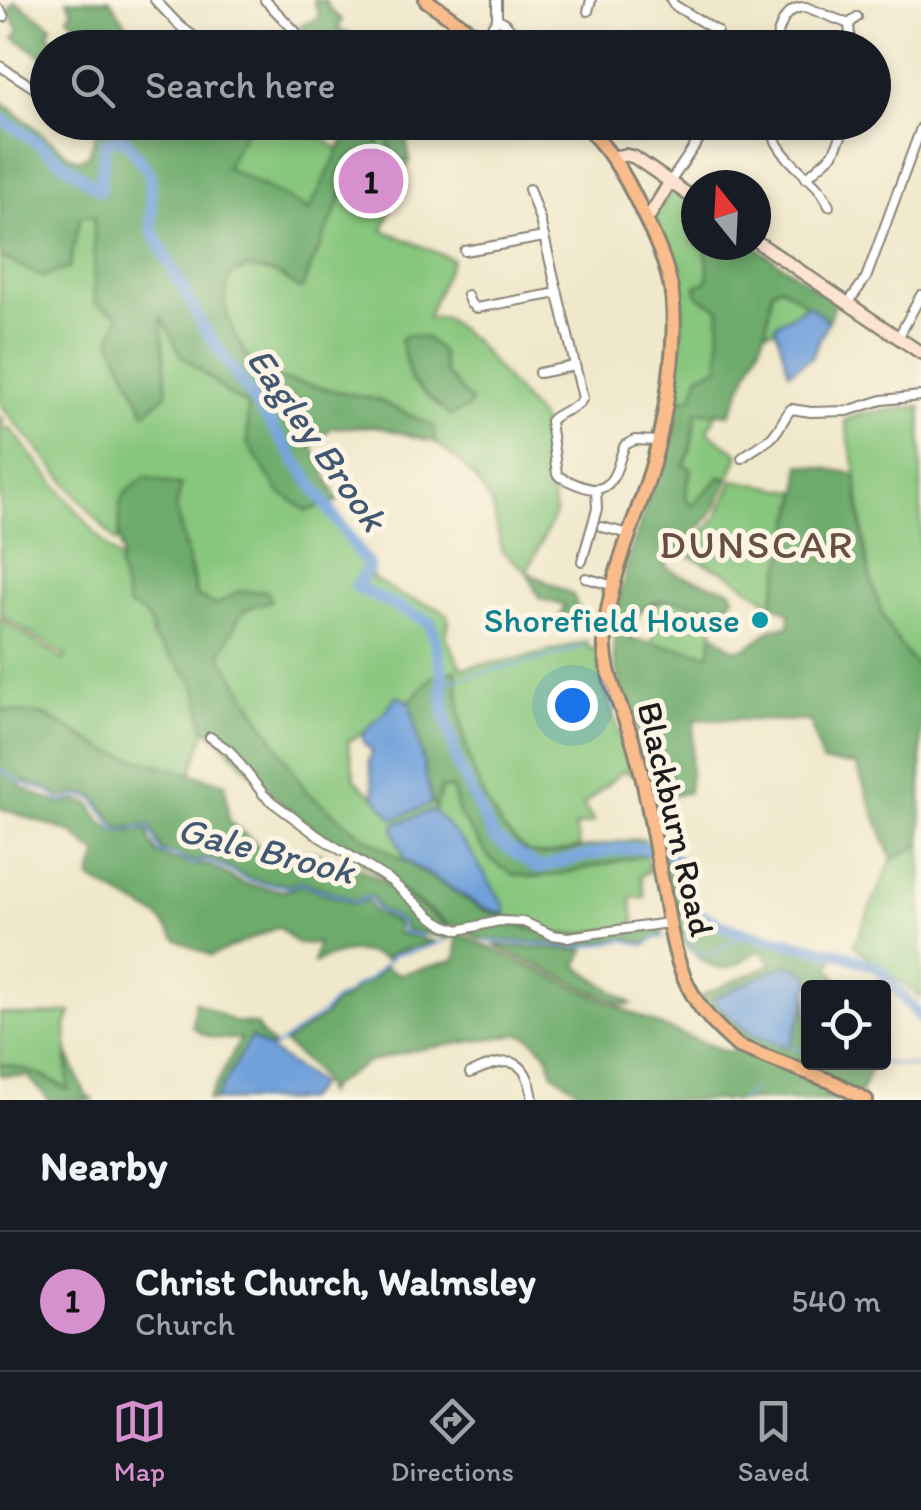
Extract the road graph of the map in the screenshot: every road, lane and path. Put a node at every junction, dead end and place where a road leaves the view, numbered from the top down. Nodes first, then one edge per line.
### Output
1 (155, 0) edge
2 (265, 0) edge
3 (426, 0) edge
4 (497, 0) edge
5 (590, 0) edge
6 (670, 0) edge
7 (588, 12) dead end
8 (496, 19) junction
9 (185, 30) edge
10 (294, 30) edge
11 (469, 30) edge
12 (493, 30) edge
13 (511, 30) edge
14 (717, 30) dead end
15 (781, 30) edge
16 (851, 30) edge
17 (0, 66) edge
18 (30, 86) edge
19 (921, 128) edge
20 (597, 140) edge
21 (697, 140) edge
22 (775, 140) edge
23 (842, 140) edge
24 (618, 163) junction
25 (806, 178) junction
26 (670, 182) junction
27 (529, 189) dead end
28 (681, 190) edge
29 (828, 198) dead end
30 (646, 220) junction
31 (544, 237) junction
32 (470, 247) dead end
33 (771, 251) edge
34 (558, 293) junction
35 (921, 295) edge
36 (467, 296) dead end
37 (848, 304) junction
38 (898, 338) junction
39 (921, 353) edge
40 (574, 366) junction
41 (542, 374) dead end
42 (921, 396) edge
43 (658, 441) junction
44 (742, 458) dead end
45 (596, 490) junction
46 (602, 528) dead end
47 (629, 534) junction
48 (582, 561) dead end
49 (586, 578) dead end
50 (614, 586) junction
51 (210, 738) dead end
52 (669, 926) junction
53 (470, 1073) dead end
54 (534, 1100) edge
55 (866, 1100) edge

1 - 9 street
2 - 10 street
3 - 11 highway
4 - 8 street
5 - 7 street
6 - 14 street
8 - 12 street
8 - 13 street
15 - 16 street
17 - 18 street
19 - 37 street
20 - 24 highway, Blackburn Road
21 - 26 street
22 - 25 street
23 - 25 street
24 - 26 main road
24 - 30 highway, Blackburn Road
25 - 29 street
26 - 28 main road
26 - 30 main road
27 - 31 street
30 - 43 highway, Blackburn Road
31 - 32 street
31 - 34 street
33 - 37 main road
34 - 36 street
34 - 40 street
35 - 38 street
37 - 38 main road
38 - 39 main road
40 - 41 street
40 - 45 street
42 - 44 street
43 - 45 street
43 - 47 highway, Blackburn Road
45 - 48 street
46 - 47 street
47 - 50 highway, Blackburn Road
49 - 50 street
50 - 52 highway, Blackburn Road
51 - 52 street
52 - 55 highway, Blackburn Road
53 - 54 street

